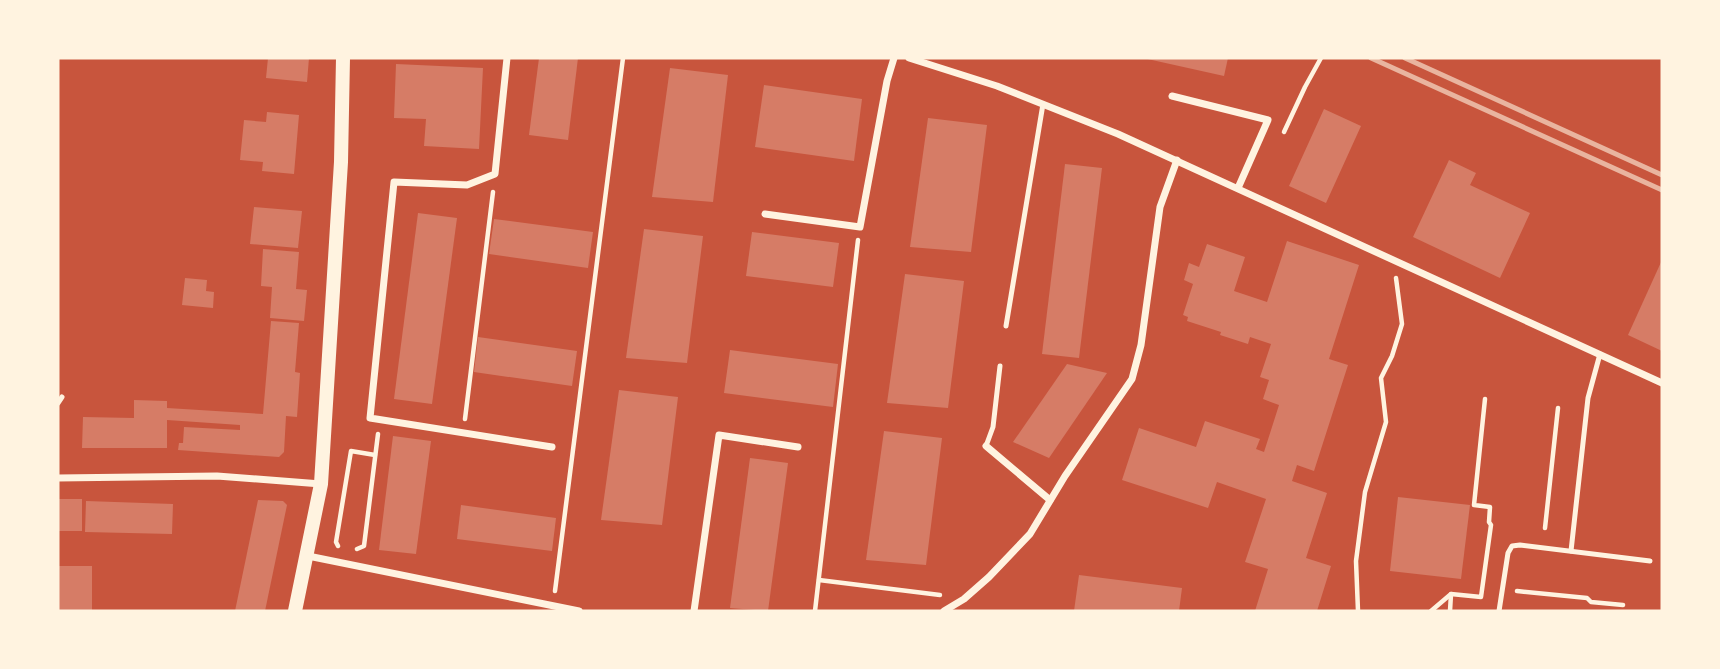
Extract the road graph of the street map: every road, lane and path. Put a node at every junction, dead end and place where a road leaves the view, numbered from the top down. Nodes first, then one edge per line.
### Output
1 (343, 58) edge
2 (507, 58) edge
3 (623, 58) edge
4 (894, 58) edge
5 (909, 58) edge
6 (1321, 58) edge
7 (1305, 87) dead end
8 (1172, 96) dead end
9 (1043, 104) junction
10 (1177, 160) junction
11 (495, 174) junction
12 (1238, 188) junction
13 (765, 214) dead end
14 (860, 226) junction
15 (1394, 259) junction
16 (1006, 326) dead end
17 (1601, 355) junction
18 (1000, 366) dead end
19 (1662, 383) edge
20 (1485, 399) dead end
21 (1558, 408) dead end
22 (380, 419) junction
23 (464, 433) junction
24 (986, 446) joint
25 (552, 447) dead end
26 (798, 447) dead end
27 (375, 455) junction
28 (58, 478) edge
29 (321, 484) junction
30 (1050, 500) junction
31 (1545, 528) dead end
32 (1571, 551) junction
33 (308, 556) junction
34 (1650, 561) dead end
35 (1487, 566) junction
36 (819, 580) junction
37 (1502, 589) junction
38 (1451, 594) junction
39 (964, 598) junction
40 (553, 606) junction
41 (1623, 606) dead end
42 (295, 611) edge
43 (579, 611) edge
44 (694, 611) edge
45 (815, 611) edge
46 (944, 611) edge
47 (1357, 611) edge
48 (1431, 611) edge
49 (1450, 611) edge
50 (1499, 611) edge

1 - 29 main road
2 - 11 street
3 - 40 path
4 - 14 street
5 - 9 street
6 - 7 path
8 - 12 street
9 - 10 street
9 - 16 lane
10 - 12 street
10 - 30 street
11 - 22 street
11 - 23 path
12 - 15 street
13 - 14 street
14 - 36 path
15 - 17 street
15 - 47 path
17 - 19 street
17 - 32 lane
18 - 24 lane
20 - 35 path
21 - 31 path
22 - 23 street
22 - 27 path
23 - 25 street
24 - 30 street
26 - 44 street
27 - 27 path
28 - 29 street
29 - 33 main road
30 - 39 street
32 - 34 lane
32 - 37 lane
33 - 40 street
33 - 42 main road
35 - 37 path
35 - 38 path
36 - 39 path
36 - 45 path
37 - 41 path
37 - 50 lane
38 - 48 path
38 - 49 path
39 - 46 street
40 - 43 street

